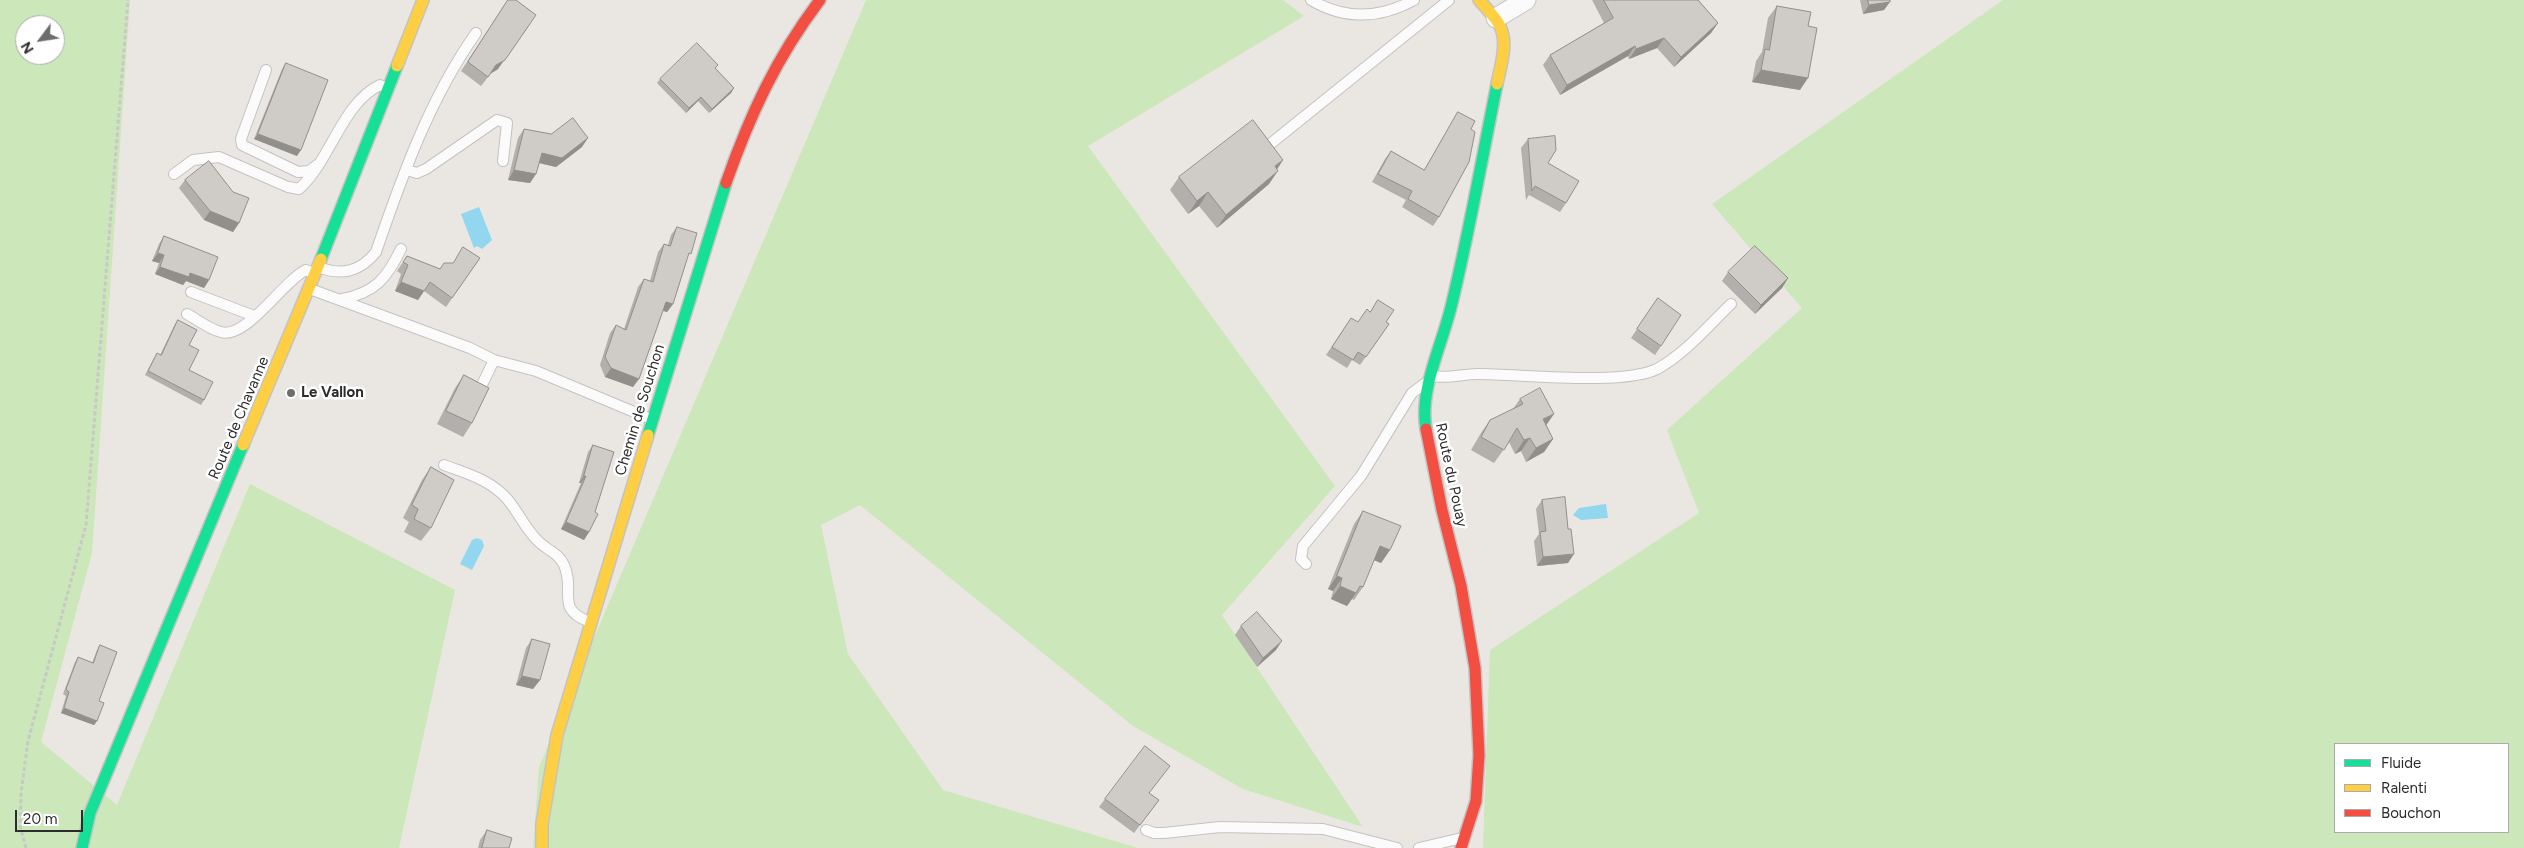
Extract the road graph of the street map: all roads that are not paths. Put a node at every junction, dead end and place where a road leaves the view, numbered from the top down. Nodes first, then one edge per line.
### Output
1 (423, 0) edge
2 (820, 0) edge
3 (1311, 0) edge
4 (1414, 0) edge
5 (1449, 0) edge
6 (1480, 0) edge
7 (1526, 0) edge
8 (1496, 18) junction
9 (476, 32) dead end
10 (266, 70) dead end
11 (390, 89) junction
12 (1264, 149) edge
13 (322, 161) junction
14 (503, 161) dead end
15 (407, 170) junction
16 (174, 174) dead end
17 (401, 249) dead end
18 (316, 270) junction
19 (308, 288) junction
20 (191, 292) dead end
21 (340, 299) junction
22 (1731, 304) dead end
23 (187, 314) dead end
24 (254, 316) junction
25 (494, 360) junction
26 (1431, 380) junction
27 (478, 391) edge
28 (652, 419) junction
29 (444, 465) dead end
30 (1306, 564) dead end
31 (591, 623) junction
32 (1146, 830) edge
33 (1463, 843) edge
34 (82, 848) edge
35 (542, 848) edge
36 (1397, 848) edge
37 (1420, 848) edge

1 - 11 street, Route de Chavanne
2 - 28 street, Chemin de Souchon
3 - 4 lane
5 - 12 lane
6 - 8 street, Route du Pouay
7 - 8 street
8 - 26 street, Route du Pouay
9 - 15 lane
10 - 13 lane
11 - 13 lane
11 - 18 street, Route de Chavanne
13 - 16 lane
14 - 15 lane
15 - 18 lane
17 - 21 lane
18 - 19 street, Route de Chavanne
18 - 24 lane
19 - 21 lane
19 - 34 street, Route de Chavanne
20 - 24 lane
21 - 25 lane
22 - 26 lane
23 - 24 lane
25 - 27 lane
25 - 28 lane
26 - 30 lane
26 - 33 street, Route du Pouay
28 - 31 street, Chemin de Souchon
29 - 31 lane
31 - 35 street, Chemin de Souchon
32 - 36 lane
33 - 37 lane

